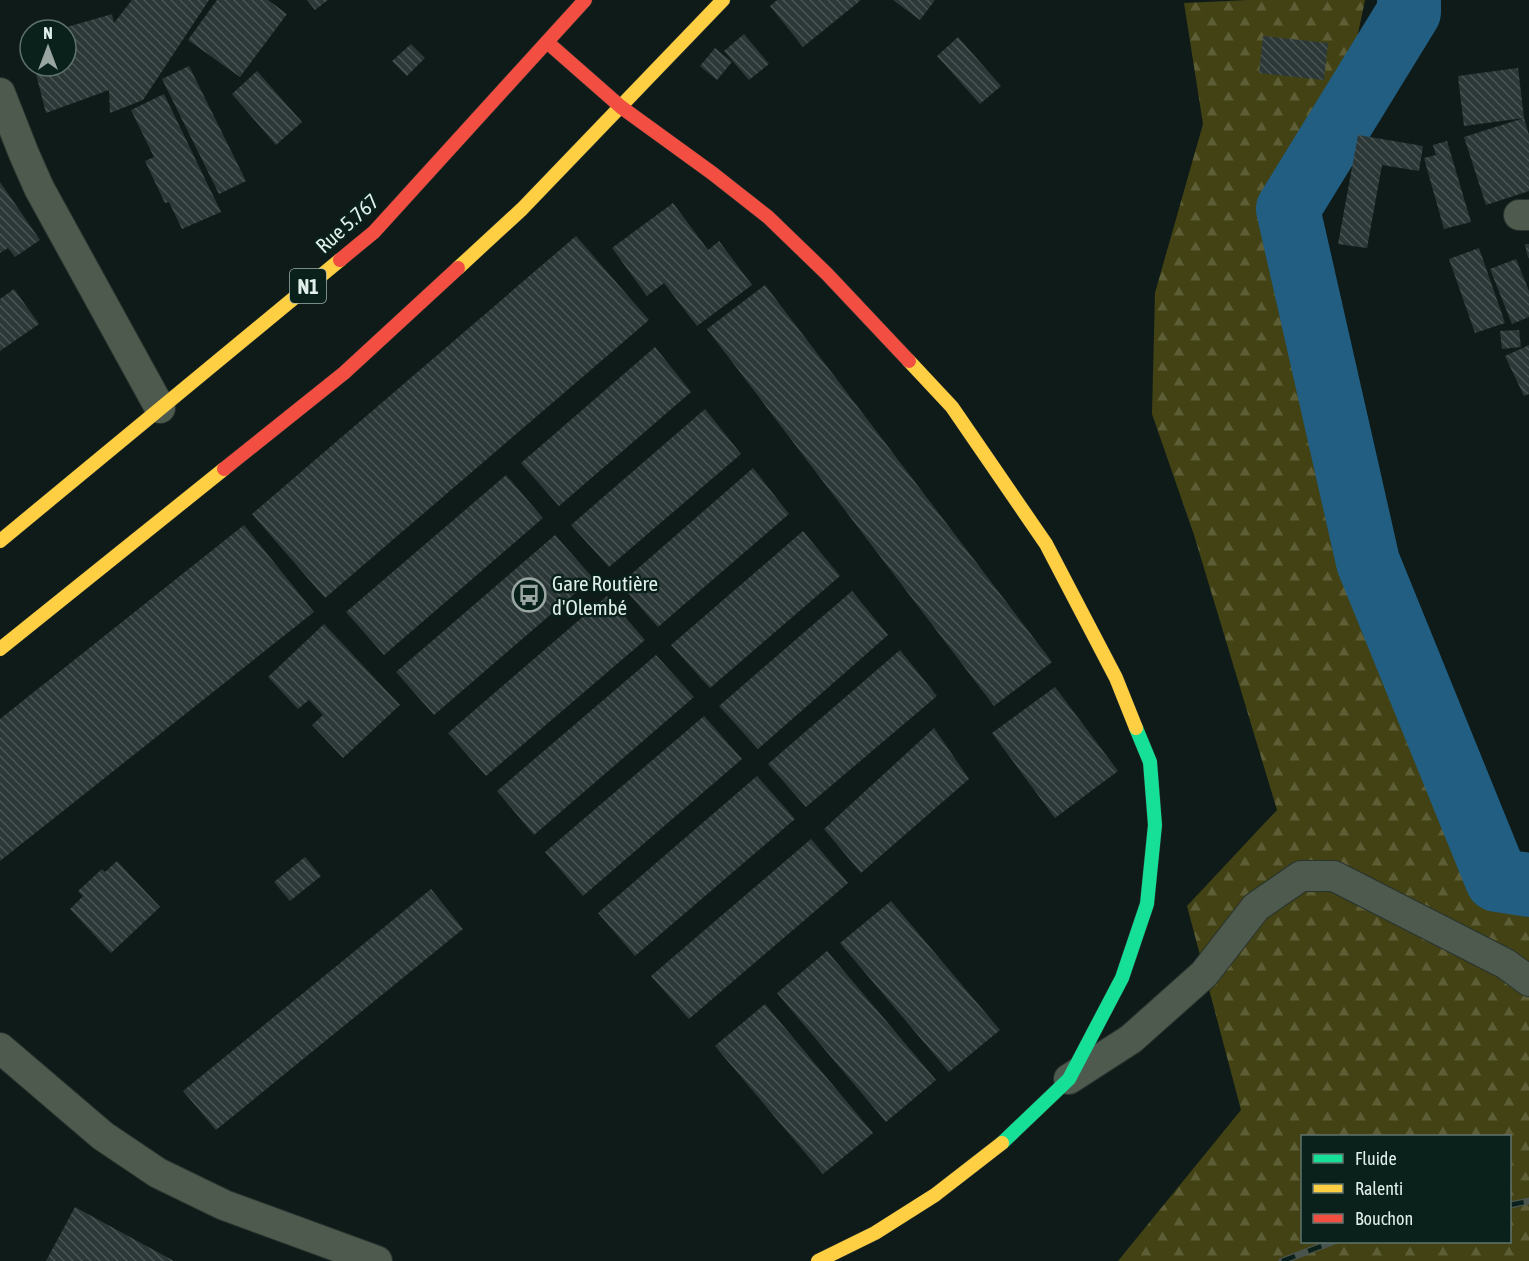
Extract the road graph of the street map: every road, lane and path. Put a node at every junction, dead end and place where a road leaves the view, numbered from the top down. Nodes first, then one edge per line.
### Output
1 (585, 0) edge
2 (723, 0) edge
3 (547, 42) junction
4 (0, 93) edge
5 (621, 107) junction
6 (160, 408) junction
7 (0, 541) edge
8 (0, 649) edge
9 (1529, 981) edge
10 (0, 1048) edge
11 (1069, 1079) junction
12 (331, 1253) edge
13 (377, 1261) edge
14 (818, 1261) edge

1 - 3 main road, Rue 5.767 / N1
2 - 5 main road
3 - 5 main road
3 - 6 main road, Rue 5.767 / N1
4 - 6 street
5 - 8 main road
5 - 11 main road
6 - 7 main road, Rue 5.767 / N1
9 - 11 street
10 - 12 street
11 - 14 main road
12 - 13 street

